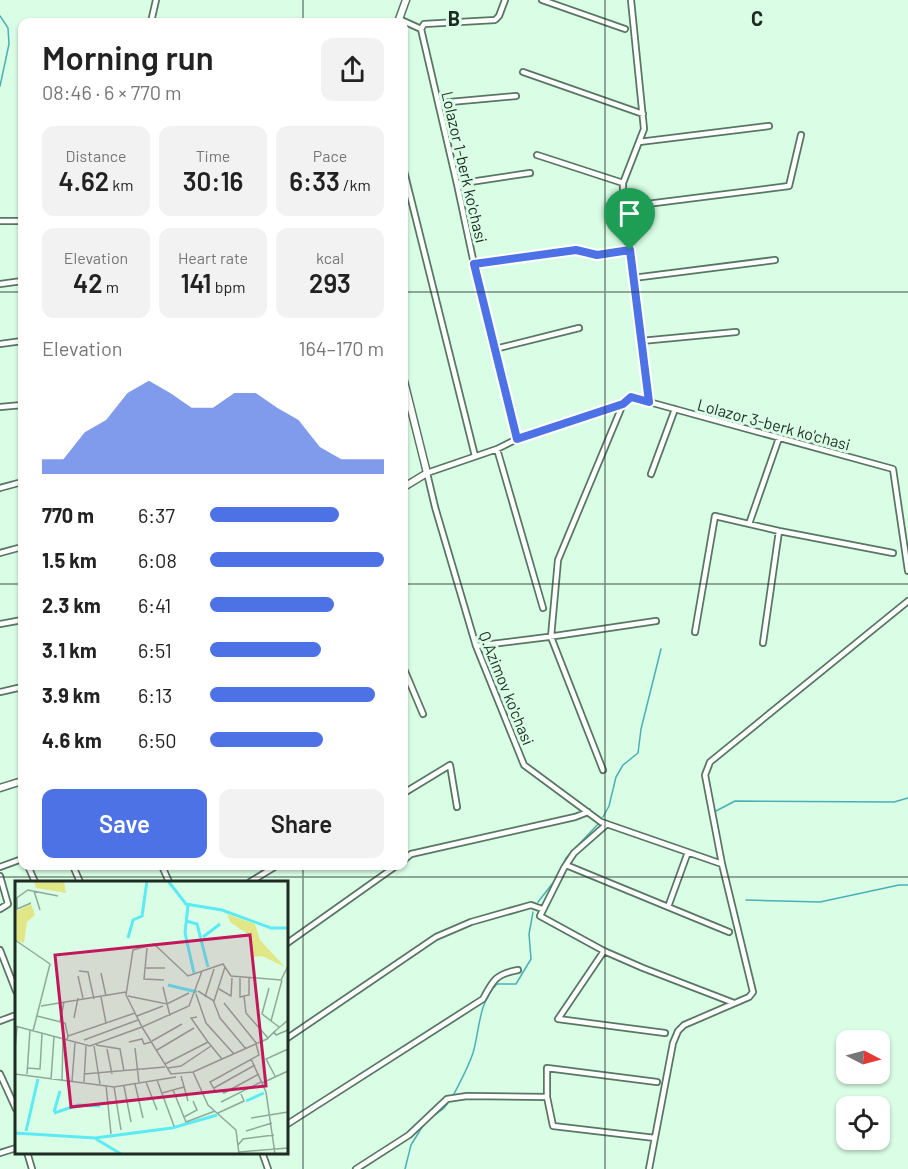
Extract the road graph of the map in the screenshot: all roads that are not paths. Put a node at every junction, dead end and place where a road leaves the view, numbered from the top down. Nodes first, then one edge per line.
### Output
1 (156, 0) edge
2 (406, 0) edge
3 (505, 0) edge
4 (542, 0) edge
5 (631, 0) edge
6 (152, 18) edge
7 (399, 18) edge
8 (408, 24) edge
9 (625, 28) dead end
10 (421, 29) junction
11 (523, 72) dead end
12 (516, 96) dead end
13 (439, 104) junction
14 (643, 114) junction
15 (769, 126) dead end
16 (801, 135) dead end
17 (639, 142) junction
18 (537, 155) dead end
19 (530, 173) dead end
20 (623, 183) junction
21 (457, 184) junction
22 (408, 187) edge
23 (623, 207) junction
24 (0, 221) edge
25 (18, 221) edge
26 (630, 250) junction
27 (775, 260) dead end
28 (474, 264) junction
29 (633, 278) junction
30 (18, 282) edge
31 (0, 284) edge
32 (579, 328) dead end
33 (736, 332) dead end
34 (641, 341) junction
35 (18, 342) edge
36 (0, 344) edge
37 (495, 349) junction
38 (408, 398) edge
39 (649, 402) junction
40 (623, 404) junction
41 (18, 405) edge
42 (0, 407) edge
43 (675, 409) junction
44 (779, 438) junction
45 (517, 439) junction
46 (497, 449) junction
47 (475, 456) junction
48 (426, 473) junction
49 (651, 474) dead end
50 (18, 483) edge
51 (408, 484) edge
52 (0, 488) edge
53 (749, 524) junction
54 (779, 531) junction
55 (18, 548) edge
56 (0, 553) edge
57 (894, 553) dead end
58 (908, 571) edge
59 (908, 601) edge
60 (543, 608) dead end
61 (18, 621) edge
62 (656, 621) dead end
63 (0, 624) edge
64 (695, 632) dead end
65 (551, 637) junction
66 (764, 643) dead end
67 (476, 646) junction
68 (408, 678) edge
69 (18, 688) edge
70 (0, 692) edge
71 (423, 714) dead end
72 (603, 770) dead end
73 (18, 782) edge
74 (0, 788) edge
75 (408, 791) edge
76 (456, 807) dead end
77 (588, 812) junction
78 (607, 824) junction
79 (688, 852) junction
80 (408, 857) edge
81 (18, 860) edge
82 (722, 864) junction
83 (566, 865) junction
84 (0, 867) edge
85 (267, 870) edge
86 (390, 870) edge
87 (0, 876) edge
88 (251, 881) edge
89 (668, 907) junction
90 (0, 909) edge
91 (543, 909) junction
92 (729, 932) dead end
93 (288, 943) edge
94 (0, 950) edge
95 (604, 951) junction
96 (518, 970) dead end
97 (15, 988) edge
98 (734, 1004) junction
99 (15, 1015) edge
100 (0, 1021) edge
101 (665, 1033) dead end
102 (288, 1038) edge
103 (0, 1074) edge
104 (657, 1082) dead end
105 (547, 1097) junction
106 (15, 1107) edge
107 (288, 1124) edge
108 (655, 1138) junction
109 (15, 1148) edge
110 (0, 1153) edge
111 (28, 1154) edge
112 (263, 1154) edge
113 (32, 1169) edge
114 (268, 1169) edge
115 (356, 1169) edge
116 (649, 1169) edge

1 - 6 street
2 - 7 main road
3 - 10 street
4 - 9 street
5 - 14 street
8 - 10 street
10 - 13 street, Lolazor 1-berk ko'chasi
11 - 14 street
12 - 13 street
13 - 21 street, Lolazor 1-berk ko'chasi
14 - 17 street
15 - 17 street
16 - 23 street
17 - 20 street
18 - 20 street
19 - 21 street
20 - 23 street
21 - 28 street, Lolazor 1-berk ko'chasi
22 - 47 street
23 - 26 street
24 - 25 street
26 - 28 street
26 - 29 street
27 - 29 street
28 - 37 street, Lolazor 1-berk ko'chasi
29 - 34 street
30 - 31 street
32 - 37 street
33 - 34 street
34 - 39 street
35 - 36 street
37 - 45 street, Lolazor 1-berk ko'chasi
38 - 48 main road
39 - 40 street, Lolazor 3-berk ko'chasi
39 - 43 street, Lolazor 3-berk ko'chasi
40 - 45 street
40 - 65 street
41 - 42 street
43 - 44 street, Lolazor 3-berk ko'chasi
43 - 49 street
44 - 53 street
44 - 58 street, Lolazor 3-berk ko'chasi
45 - 46 street
46 - 47 street
46 - 60 street
47 - 48 street
48 - 51 main road
48 - 67 street, Q.Azimov ko'chasi
50 - 52 street
53 - 54 street
53 - 64 street
54 - 57 street
54 - 66 street
55 - 56 street
59 - 82 street
61 - 63 street
62 - 65 street
65 - 67 street
65 - 72 street
67 - 77 street, Q.Azimov ko'chasi
68 - 71 street
69 - 70 street
73 - 74 main road
75 - 76 street
77 - 78 street, Q.Azimov ko'chasi
77 - 80 street
78 - 79 street, Q.Azimov ko'chasi
78 - 83 street
79 - 82 street, Q.Azimov ko'chasi
79 - 89 street
81 - 84 street
82 - 98 street
83 - 89 street
83 - 91 street
85 - 88 street
86 - 93 street
87 - 90 street
89 - 92 street
91 - 95 street
91 - 102 street
94 - 97 street
95 - 98 street
95 - 101 street
96 - 107 street
98 - 108 street
99 - 100 street
103 - 106 street
104 - 105 street
105 - 108 street
105 - 115 street
108 - 116 street
109 - 110 street
111 - 113 street
112 - 114 street

